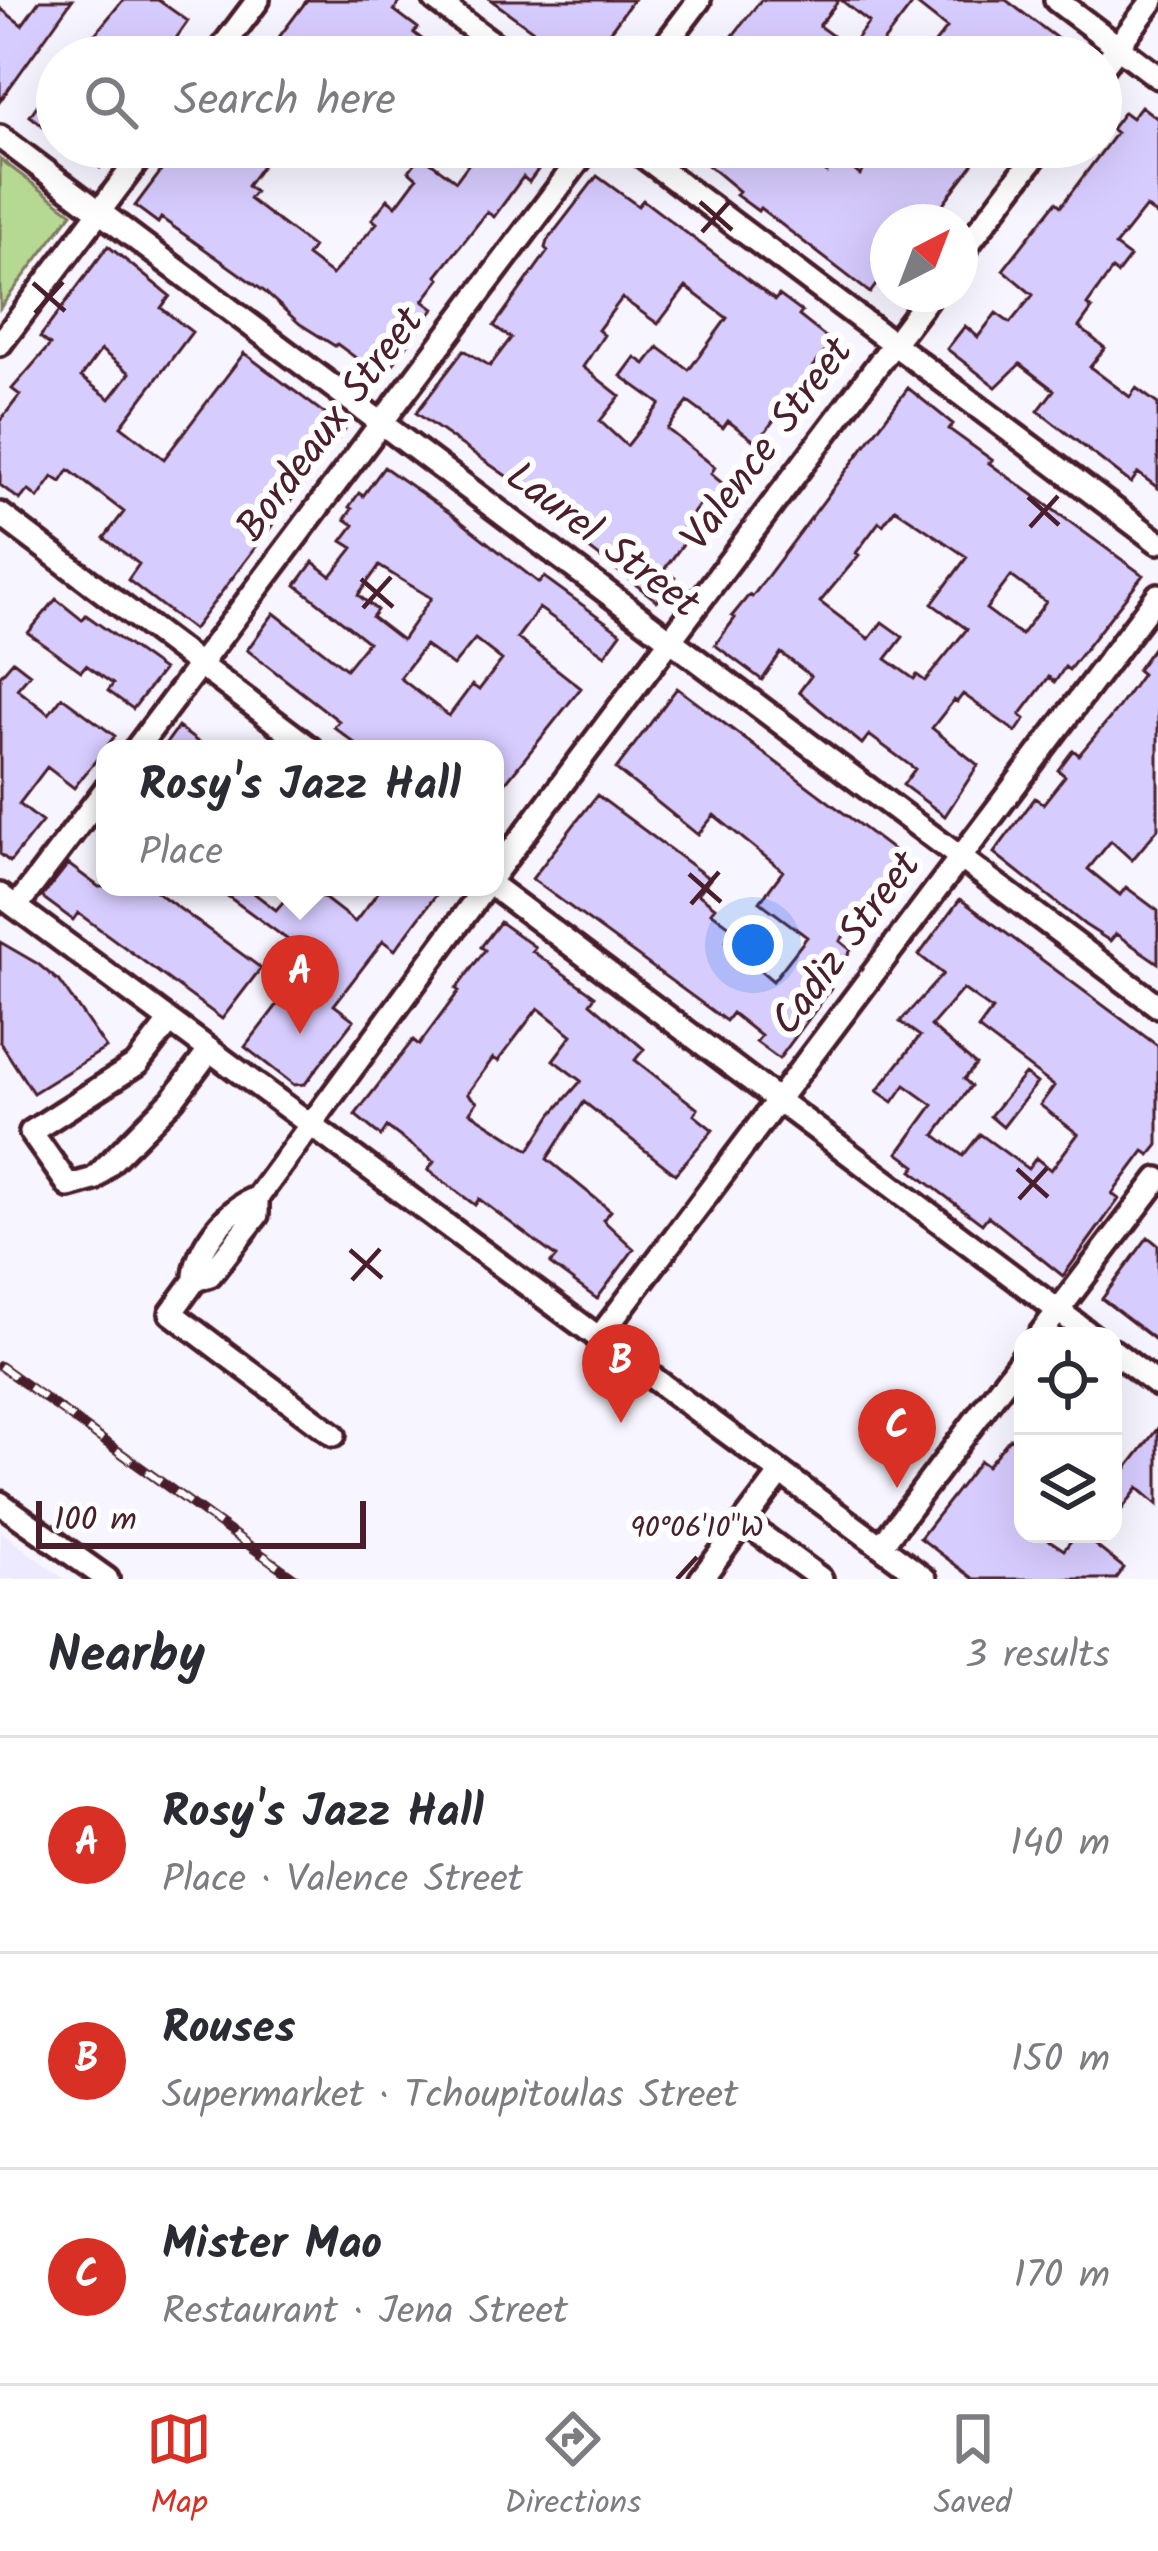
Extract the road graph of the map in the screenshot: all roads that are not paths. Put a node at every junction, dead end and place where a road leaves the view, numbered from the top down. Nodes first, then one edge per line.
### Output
1 (258, 0) edge
2 (435, 0) edge
3 (699, 0) edge
4 (1056, 0) edge
5 (1153, 0) edge
6 (231, 36) edge
7 (483, 36) edge
8 (672, 36) edge
9 (1103, 36) edge
10 (1122, 42) edge
11 (1122, 50) edge
12 (1158, 77) edge
13 (0, 137) edge
14 (36, 164) edge
15 (41, 168) edge
16 (132, 168) edge
17 (573, 168) edge
18 (659, 168) edge
19 (1026, 168) edge
20 (99, 212) junction
21 (978, 231) edge
22 (917, 312) edge
23 (0, 344) edge
24 (893, 344) junction
25 (380, 424) junction
26 (0, 514) edge
27 (1158, 542) edge
28 (1158, 595) edge
29 (669, 640) junction
30 (200, 665) junction
31 (143, 740) edge
32 (299, 740) edge
33 (96, 800) edge
34 (962, 856) junction
35 (504, 861) edge
36 (504, 894) edge
37 (478, 896) edge
38 (8, 901) edge
39 (1158, 1006) edge
40 (170, 1021) junction
41 (210, 1050) junction
42 (779, 1099) junction
43 (311, 1124) junction
44 (1158, 1179) edge
45 (1058, 1310) junction
46 (1046, 1327) edge
47 (1080, 1327) edge
48 (598, 1339) junction
49 (1122, 1359) edge
50 (1014, 1369) edge
51 (1158, 1385) edge
52 (334, 1435) dead end
53 (781, 1473) junction
54 (0, 1503) edge
55 (744, 1522) junction
56 (881, 1546) junction
57 (706, 1572) edge
58 (106, 1579) edge
59 (730, 1579) edge
60 (821, 1579) edge
61 (925, 1579) edge

1 - 6 street
2 - 7 street
3 - 8 street
4 - 9 street
5 - 10 street
11 - 12 street
13 - 14 street, Laurel Street
15 - 20 street, Laurel Street
16 - 20 street
17 - 25 street, Bordeaux Street
18 - 24 street
19 - 21 street
20 - 23 street
20 - 25 street, Laurel Street
22 - 24 street, Valence Street
24 - 27 street
24 - 29 street, Valence Street
25 - 29 street, Laurel Street
25 - 30 street, Bordeaux Street
26 - 30 street
28 - 34 street, Cadiz Street
29 - 34 street, Laurel Street
29 - 35 street, Valence Street
30 - 31 street, Bordeaux Street
30 - 32 street
33 - 38 street
34 - 39 street, Laurel Street
34 - 42 street, Cadiz Street
36 - 42 street
37 - 43 street
38 - 40 street
40 - 41 street
40 - 41 street
41 - 43 street
42 - 45 street
42 - 48 street, Cadiz Street
43 - 48 street
43 - 52 street
44 - 45 street
45 - 46 street
45 - 47 street
48 - 53 street
49 - 51 street
50 - 56 street
53 - 55 street
53 - 56 street
54 - 58 street
55 - 57 street
55 - 60 street
56 - 61 street
57 - 59 street

